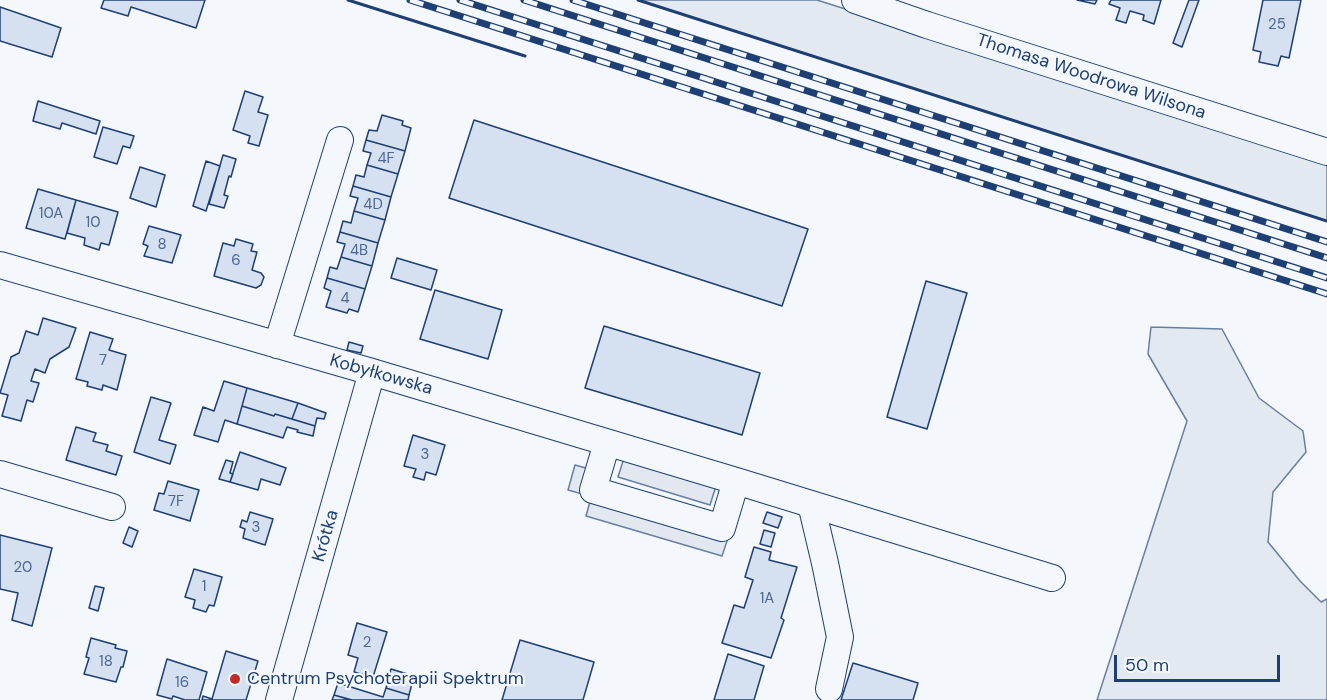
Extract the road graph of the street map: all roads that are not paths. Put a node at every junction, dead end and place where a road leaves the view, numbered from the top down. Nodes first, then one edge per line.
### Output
1 (855, 0) edge
2 (340, 141) dead end
3 (1327, 152) edge
4 (0, 265) edge
5 (277, 345) junction
6 (372, 372) junction
7 (607, 442) junction
8 (0, 474) edge
9 (736, 481) junction
10 (811, 504) junction
11 (112, 507) dead end
12 (1052, 578) dead end
13 (829, 688) dead end
14 (279, 700) edge

1 - 3 street, Thomasa Woodrowa Wilsona
2 - 5 street
4 - 5 street, Kobyłkowska
5 - 6 street, Kobyłkowska
6 - 7 street, Kobyłkowska
6 - 14 street, Krótka
7 - 9 street, Kobyłkowska
7 - 9 street
8 - 11 street
9 - 10 street, Kobyłkowska
10 - 12 street, Kobyłkowska
10 - 13 street

